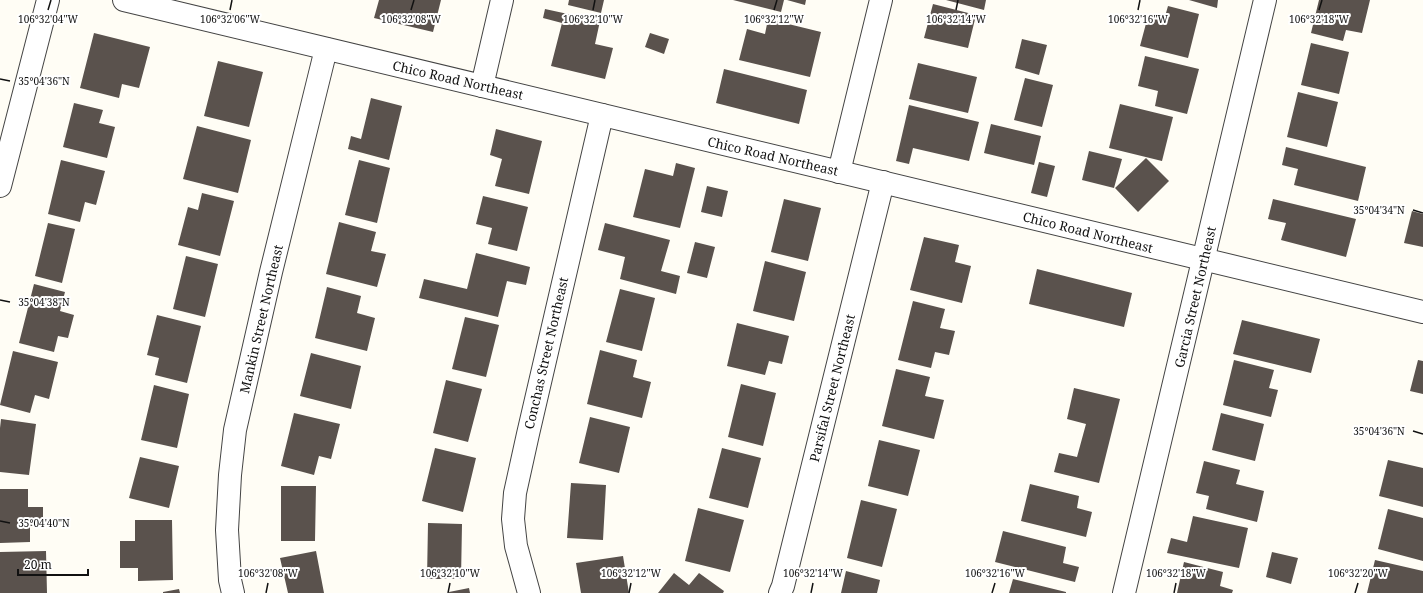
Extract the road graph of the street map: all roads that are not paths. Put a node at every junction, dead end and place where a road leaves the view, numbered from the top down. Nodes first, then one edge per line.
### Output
1 (48, 0) edge
2 (502, 0) edge
3 (880, 0) edge
4 (1265, 0) edge
5 (136, 1) edge
6 (326, 49) junction
7 (482, 86) junction
8 (602, 115) junction
9 (840, 172) junction
10 (883, 182) junction
11 (0, 186) edge
12 (1204, 260) junction
13 (1423, 312) edge
14 (233, 593) edge
15 (529, 593) edge
16 (780, 593) edge
17 (1124, 593) edge

1 - 11 street
2 - 7 street
3 - 9 street
4 - 12 street, Garcia Street Northeast
5 - 6 street, Chico Road Northeast
6 - 7 street, Chico Road Northeast
6 - 14 street, Mankin Street Northeast
7 - 8 street, Chico Road Northeast
8 - 9 street, Chico Road Northeast
8 - 15 street, Conchas Street Northeast
9 - 10 street, Chico Road Northeast
10 - 12 street, Chico Road Northeast
10 - 16 street, Parsifal Street Northeast
12 - 13 street, Chico Road Northeast
12 - 17 street, Garcia Street Northeast

